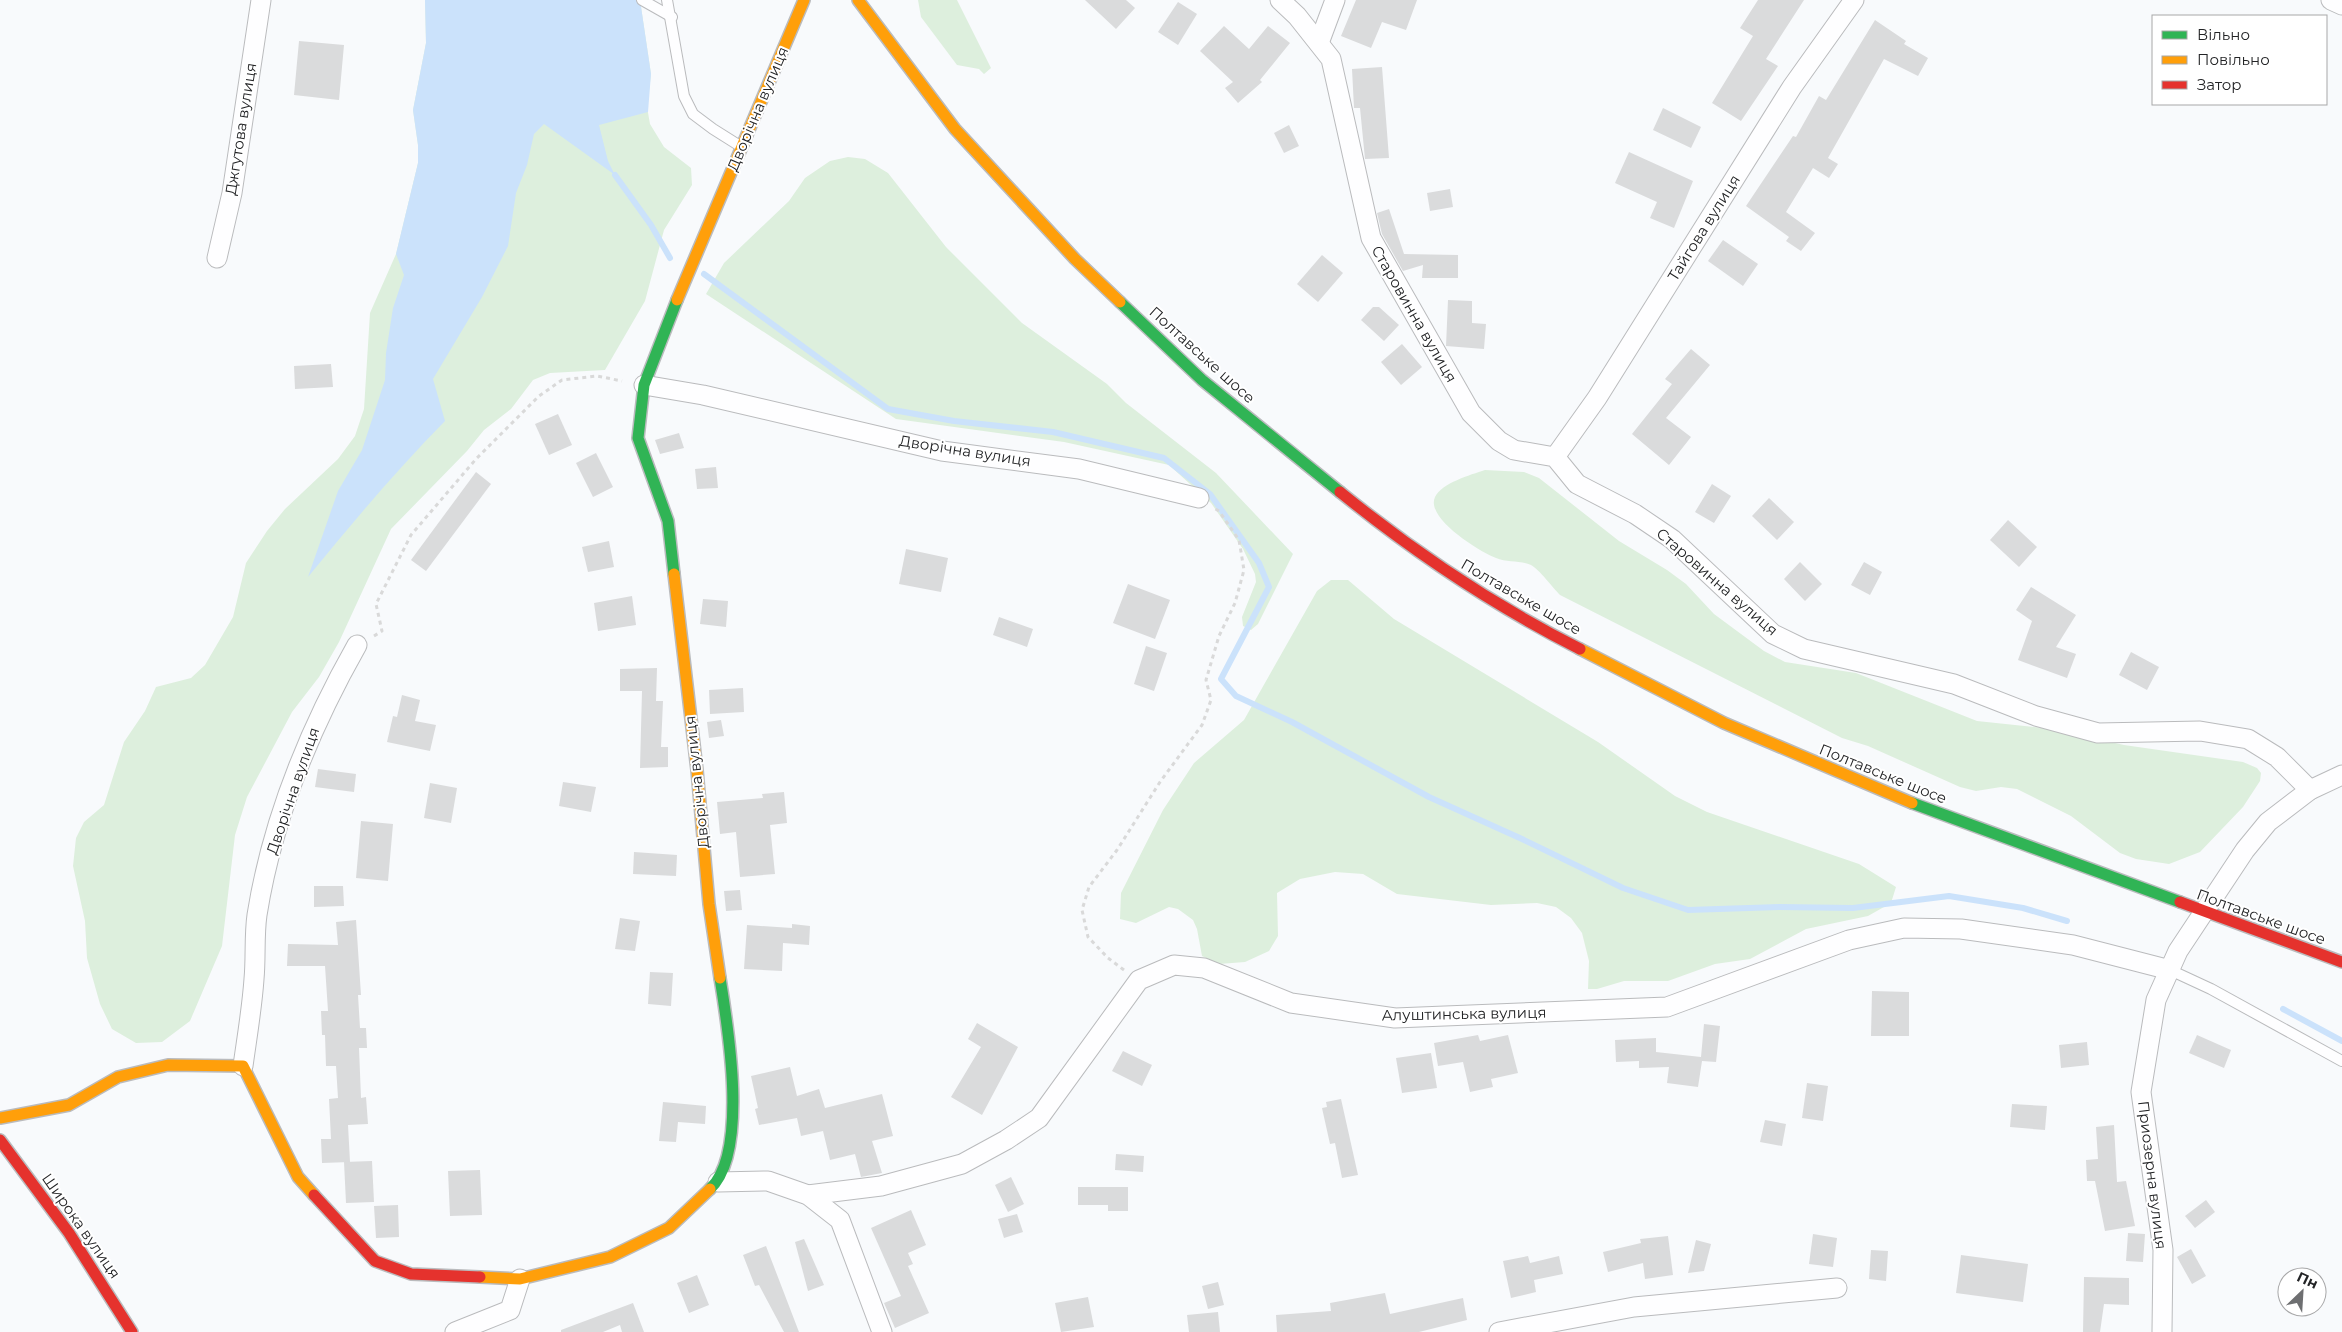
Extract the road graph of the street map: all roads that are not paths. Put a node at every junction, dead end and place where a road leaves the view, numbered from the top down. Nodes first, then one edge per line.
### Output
1 (261, 0) edge
2 (642, 0) edge
3 (667, 0) edge
4 (804, 0) edge
5 (858, 0) edge
6 (1280, 0) edge
7 (1335, 0) edge
8 (1854, 0) edge
9 (2331, 0) edge
10 (2342, 5) edge
11 (672, 17) junction
12 (1319, 43) junction
13 (741, 146) junction
14 (217, 258) dead end
15 (644, 385) junction
16 (1555, 457) junction
17 (1198, 498) road end
18 (357, 645) road end
19 (2342, 775) edge
20 (2310, 790) junction
21 (2203, 912) junction
22 (2342, 962) edge
23 (2170, 970) junction
24 (2342, 1061) edge
25 (243, 1066) junction
26 (0, 1118) edge
27 (0, 1140) edge
28 (718, 1182) junction
29 (808, 1195) junction
30 (520, 1279) junction
31 (1838, 1288) dead end
32 (132, 1332) edge
33 (455, 1332) edge
34 (882, 1332) edge
35 (1499, 1332) edge
36 (2162, 1332) edge

1 - 14 street, Джгутова вулиця
2 - 11 lane
3 - 11 lane
4 - 13 street, Дворічна вулиця
5 - 21 street, Полтавське шосе
6 - 12 street, Старовинна вулиця
7 - 12 street
8 - 16 street, Тайгова вулиця
9 - 10 street
11 - 13 lane
12 - 16 street, Старовинна вулиця
13 - 15 street, Дворічна вулиця
15 - 17 street, Дворічна вулиця
15 - 28 street, Дворічна вулиця
16 - 20 street, Старовинна вулиця
18 - 25 street, Дворічна вулиця
19 - 20 street, Приозерна вулиця
20 - 21 street, Приозерна вулиця
21 - 22 street, Полтавське шосе
21 - 23 street, Приозерна вулиця
23 - 24 lane
23 - 29 street, Алуштинська вулиця
23 - 36 street, Приозерна вулиця
25 - 26 street
25 - 30 street, Дворічна вулиця
27 - 32 street, Широка вулиця
28 - 29 street
28 - 30 street, Дворічна вулиця
29 - 34 street
30 - 33 street
31 - 35 street

